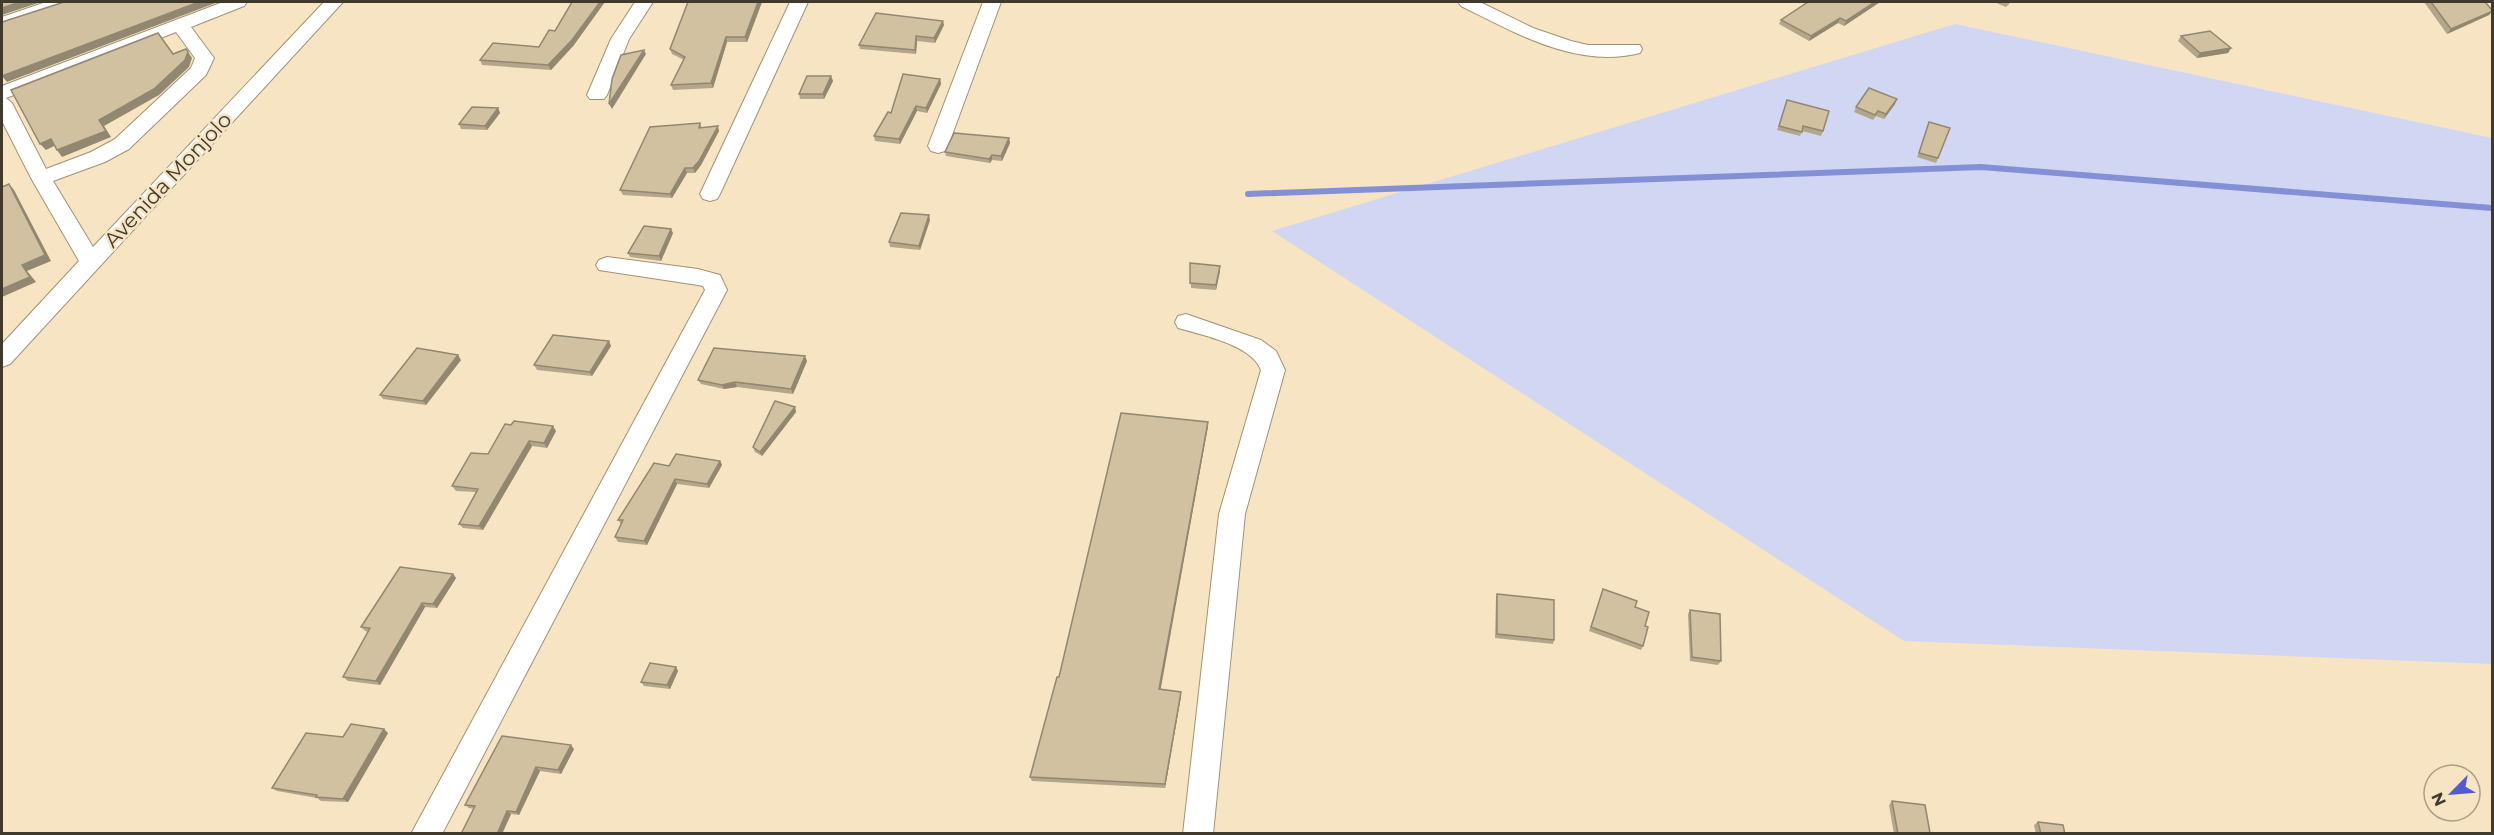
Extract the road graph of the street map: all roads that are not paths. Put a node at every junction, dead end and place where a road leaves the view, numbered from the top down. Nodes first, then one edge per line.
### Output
1 (62, 2) edge
2 (238, 2) edge
3 (334, 2) edge
4 (644, 2) edge
5 (799, 2) edge
6 (992, 2) edge
7 (1467, 2) edge
8 (2, 23) edge
9 (178, 24) junction
10 (1633, 49) dead end
11 (2, 93) edge
12 (597, 95) dead end
13 (2, 103) edge
14 (10, 137) edge
15 (938, 146) dead end
16 (41, 178) junction
17 (710, 194) dead end
18 (91, 263) junction
19 (607, 265) dead end
20 (1186, 322) dead end
21 (2, 358) edge
22 (426, 834) edge
23 (1198, 834) edge

1 - 8 street
2 - 9 street
3 - 18 street, Avenida Monjolo
4 - 12 street
5 - 17 street
6 - 15 street
7 - 10 street
9 - 11 street
9 - 16 street
13 - 14 street
14 - 16 street
16 - 18 street
18 - 21 street, Avenida Monjolo
19 - 22 street
20 - 23 street

